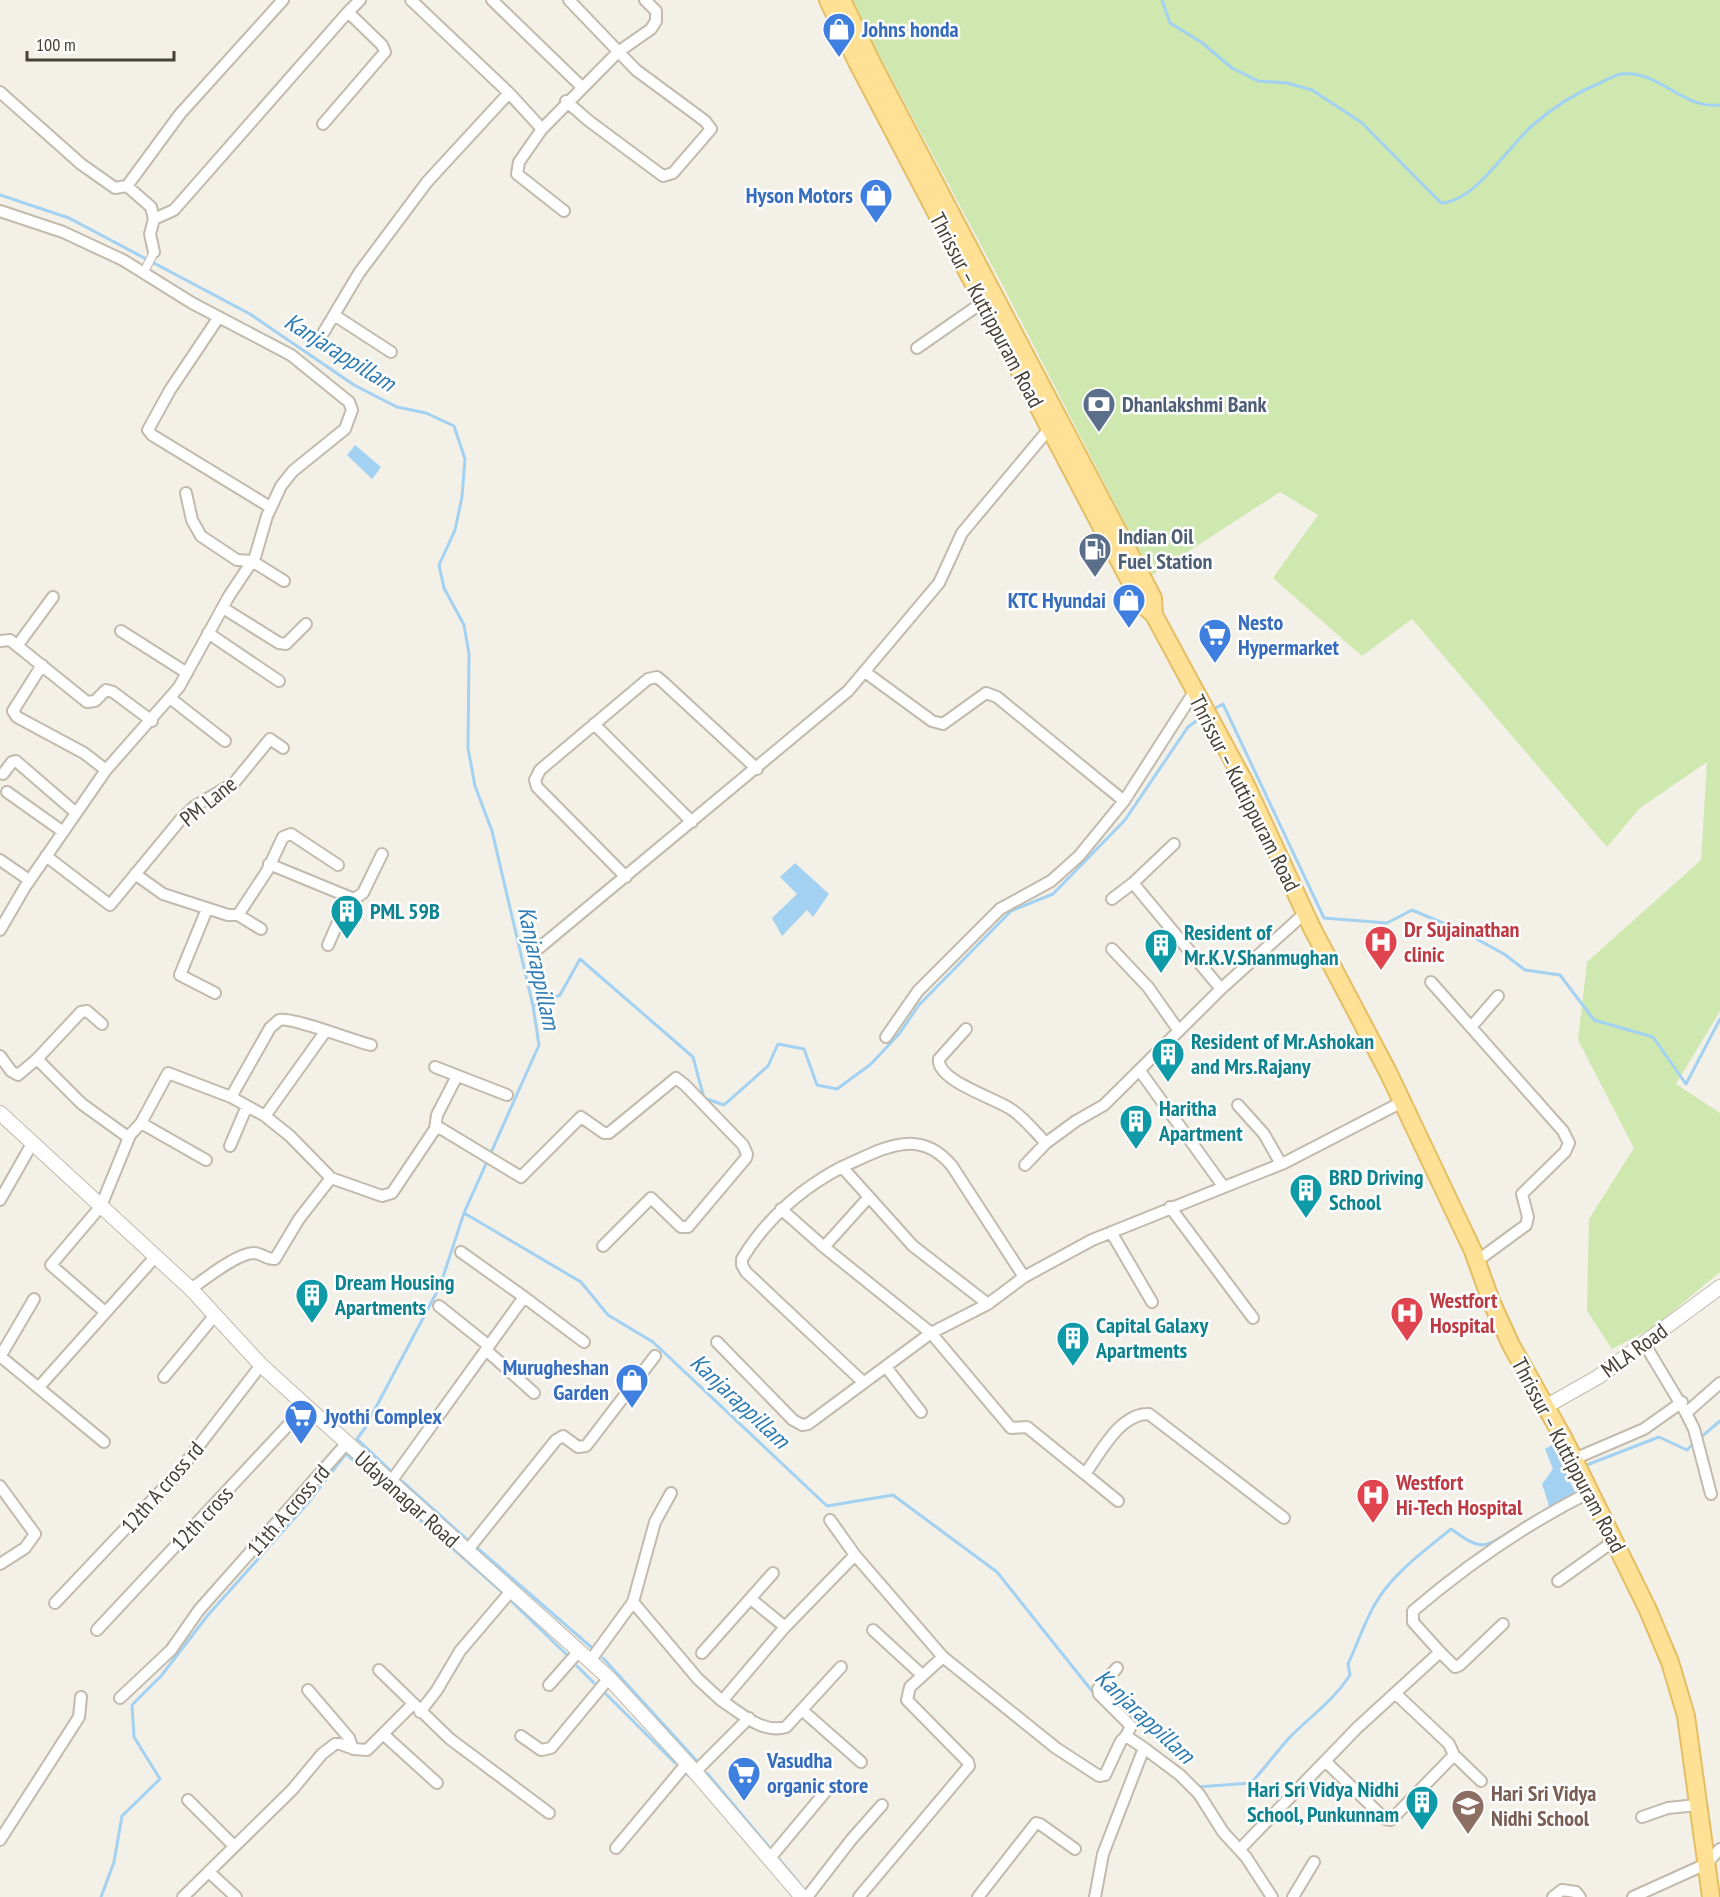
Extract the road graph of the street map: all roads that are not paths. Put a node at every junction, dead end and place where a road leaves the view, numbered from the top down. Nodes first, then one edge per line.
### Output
1 (283, 0) edge
2 (360, 0) edge
3 (411, 0) edge
4 (492, 0) edge
5 (568, 0) edge
6 (645, 0) edge
7 (828, 0) edge
8 (842, 0) edge
9 (348, 12) junction
10 (618, 52) junction
11 (582, 87) junction
12 (0, 92) edge
13 (509, 93) junction
14 (566, 101) junction
15 (323, 124) dead end
16 (542, 129) junction
17 (127, 186) junction
18 (0, 211) edge
19 (564, 212) dead end
20 (154, 219) junction
21 (154, 252) joint
22 (144, 271) junction
23 (983, 302) junction
24 (334, 315) junction
25 (219, 316) junction
26 (319, 340) dead end
27 (916, 348) dead end
28 (391, 352) dead end
29 (1049, 429) junction
30 (186, 493) dead end
31 (270, 507) junction
32 (252, 561) junction
33 (284, 581) dead end
34 (53, 597) dead end
35 (222, 608) junction
36 (1154, 615) junction
37 (306, 624) dead end
38 (121, 631) dead end
39 (208, 633) junction
40 (0, 640) edge
41 (17, 646) junction
42 (42, 665) junction
43 (865, 672) junction
44 (187, 673) junction
45 (279, 681) dead end
46 (1194, 692) junction
47 (170, 698) junction
48 (152, 721) junction
49 (594, 724) junction
50 (225, 741) dead end
51 (283, 748) dead end
52 (757, 769) junction
53 (106, 770) junction
54 (3, 774) dead end
55 (7, 792) dead end
56 (1124, 801) junction
57 (75, 812) junction
58 (693, 822) junction
59 (62, 831) junction
60 (1174, 844) dead end
61 (382, 854) dead end
62 (46, 856) junction
63 (0, 860) edge
64 (269, 864) junction
65 (338, 865) dead end
66 (135, 874) junction
67 (626, 877) junction
68 (30, 880) junction
69 (1133, 883) junction
70 (349, 897) junction
71 (1112, 899) dead end
72 (207, 909) junction
73 (1305, 913) junction
74 (238, 915) junction
75 (261, 929) dead end
76 (0, 930) edge
77 (328, 945) dead end
78 (1112, 949) dead end
79 (533, 953) dead end
80 (1431, 982) dead end
81 (1221, 989) junction
82 (215, 993) dead end
83 (1498, 996) dead end
84 (102, 1024) dead end
85 (1472, 1026) junction
86 (966, 1029) dead end
87 (1179, 1030) junction
88 (326, 1032) junction
89 (886, 1037) dead end
90 (371, 1045) dead end
91 (0, 1056) edge
92 (37, 1059) junction
93 (435, 1067) dead end
94 (1140, 1071) junction
95 (457, 1076) junction
96 (507, 1095) dead end
97 (231, 1097) junction
98 (1402, 1102) junction
99 (1238, 1105) dead end
100 (247, 1106) junction
101 (0, 1113) edge
102 (265, 1116) junction
103 (141, 1123) junction
104 (435, 1129) junction
105 (130, 1135) junction
106 (33, 1142) junction
107 (1046, 1143) junction
108 (230, 1146) dead end
109 (206, 1160) dead end
110 (1281, 1164) junction
111 (1025, 1165) dead end
112 (842, 1167) junction
113 (331, 1178) junction
114 (1222, 1186) junction
115 (870, 1197) junction
116 (0, 1200) edge
117 (101, 1206) junction
118 (1170, 1207) junction
119 (780, 1209) junction
120 (1111, 1232) junction
121 (603, 1246) dead end
122 (824, 1247) junction
123 (461, 1252) dead end
124 (156, 1256) junction
125 (1476, 1261) junction
126 (1024, 1277) junction
127 (1720, 1287) edge
128 (191, 1289) junction
129 (524, 1297) junction
130 (34, 1299) dead end
131 (1152, 1302) dead end
132 (988, 1304) junction
133 (439, 1306) dead end
134 (105, 1312) junction
135 (215, 1315) junction
136 (1253, 1318) dead end
137 (931, 1333) junction
138 (584, 1342) dead end
139 (717, 1342) dead end
140 (1644, 1343) junction
141 (487, 1348) junction
142 (655, 1356) dead end
143 (0, 1357) edge
144 (261, 1365) junction
145 (886, 1367) junction
146 (164, 1377) dead end
147 (863, 1382) junction
148 (1720, 1383) edge
149 (39, 1387) junction
150 (534, 1393) dead end
151 (306, 1406) junction
152 (1545, 1407) junction
153 (1684, 1408) junction
154 (921, 1412) dead end
155 (104, 1442) dead end
156 (349, 1446) junction
157 (1577, 1466) junction
158 (1085, 1474) junction
159 (390, 1484) junction
160 (0, 1486) edge
161 (1590, 1492) junction
162 (671, 1493) dead end
163 (1711, 1494) dead end
164 (1118, 1501) dead end
165 (1284, 1518) dead end
166 (830, 1520) dead end
167 (1614, 1541) junction
168 (466, 1552) junction
169 (855, 1555) junction
170 (0, 1564) edge
171 (773, 1573) dead end
172 (1558, 1581) dead end
173 (507, 1595) junction
174 (751, 1599) junction
175 (633, 1602) junction
176 (55, 1603) dead end
177 (1503, 1624) dead end
178 (785, 1628) junction
179 (97, 1630) dead end
180 (873, 1630) dead end
181 (579, 1651) junction
182 (1440, 1652) junction
183 (702, 1653) dead end
184 (943, 1657) junction
185 (590, 1661) junction
186 (841, 1667) dead end
187 (1117, 1668) dead end
188 (379, 1670) dead end
189 (922, 1675) junction
190 (609, 1678) junction
191 (549, 1685) dead end
192 (308, 1690) dead end
193 (1395, 1693) junction
194 (81, 1697) dead end
195 (120, 1698) dead end
196 (722, 1701) junction
197 (416, 1708) junction
198 (802, 1710) junction
199 (749, 1718) junction
200 (1129, 1732) junction
201 (383, 1734) junction
202 (521, 1736) dead end
203 (354, 1749) junction
204 (1144, 1749) junction
205 (1454, 1755) junction
206 (1325, 1761) junction
207 (861, 1762) dead end
208 (691, 1767) junction
209 (1481, 1781) dead end
210 (437, 1783) dead end
211 (826, 1791) dead end
212 (188, 1800) dead end
213 (882, 1805) dead end
214 (1697, 1805) junction
215 (549, 1813) dead end
216 (1642, 1817) dead end
217 (0, 1840) edge
218 (234, 1846) junction
219 (616, 1848) dead end
220 (1076, 1849) dead end
221 (1240, 1849) junction
222 (1720, 1849) edge
223 (771, 1857) junction
224 (1314, 1862) dead end
225 (1706, 1864) junction
226 (209, 1872) junction
227 (1578, 1894) edge
228 (183, 1897) edge
229 (236, 1897) edge
230 (802, 1897) edge
231 (807, 1897) edge
232 (859, 1897) edge
233 (978, 1897) edge
234 (1095, 1897) edge
235 (1272, 1897) edge
236 (1293, 1897) edge
237 (1553, 1897) edge
238 (1632, 1897) edge
239 (1711, 1897) edge

1 - 17 street
2 - 9 street
3 - 13 street
4 - 11 street
5 - 10 street
6 - 10 street
7 - 23 main road, Thrissur – Kuttippuram Road
8 - 36 main road, Thrissur – Kuttippuram Road
9 - 15 street
9 - 20 street
10 - 11 street
10 - 14 street
11 - 14 street
12 - 17 street
13 - 16 street
13 - 24 street
14 - 16 street
16 - 19 street
17 - 20 street
18 - 22 street
20 - 21 street
21 - 22 street
22 - 25 street
23 - 27 street
23 - 29 main road, Thrissur – Kuttippuram Road
24 - 26 street
24 - 28 street
25 - 31 street
25 - 31 street
29 - 36 main road, Thrissur – Kuttippuram Road
29 - 43 street
30 - 32 street
31 - 32 street
32 - 33 street
32 - 35 street
34 - 41 street
35 - 37 street
35 - 39 street
36 - 46 main road, Thrissur – Kuttippuram Road
38 - 44 street
39 - 44 street
39 - 45 street
40 - 41 street
41 - 42 street
42 - 48 street
42 - 53 street
43 - 52 street
43 - 56 street
44 - 47 street
46 - 56 street
46 - 73 main road, Thrissur – Kuttippuram Road
47 - 48 street
47 - 50 street
48 - 53 street
49 - 52 street
49 - 58 street
49 - 67 street
51 - 66 street, PM Lane
52 - 58 street
53 - 57 street
54 - 57 street
55 - 59 street
56 - 89 street
57 - 59 street
58 - 67 street
59 - 62 street
60 - 69 street
61 - 70 street
62 - 66 street, PM Lane
62 - 68 street
63 - 68 street
64 - 65 street
64 - 70 street
64 - 74 street
66 - 72 street
67 - 79 street
68 - 76 street
69 - 71 street
69 - 81 street
70 - 77 street
72 - 74 street
72 - 82 street
73 - 81 street
73 - 98 main road, Thrissur – Kuttippuram Road
74 - 75 street
78 - 87 street
80 - 85 street
81 - 87 street
83 - 85 street
84 - 92 street
85 - 125 street
86 - 107 street
87 - 94 street
88 - 90 street
88 - 97 street
88 - 102 street
91 - 92 street
92 - 105 street
93 - 95 street
94 - 107 street
94 - 114 street
95 - 96 street
95 - 104 street
97 - 100 street
97 - 103 street
98 - 110 street
98 - 125 main road, Thrissur – Kuttippuram Road
99 - 110 street
100 - 102 street
100 - 108 street
101 - 106 street, Udayanagar Road
102 - 113 street
103 - 105 street
103 - 109 street
104 - 113 street
104 - 121 street
105 - 117 street
106 - 116 street
106 - 117 street, Udayanagar Road
107 - 111 street
110 - 114 street
112 - 115 street
112 - 119 street
112 - 126 street
113 - 128 street
114 - 118 street
115 - 122 street
115 - 132 street
117 - 124 street, Udayanagar Road
117 - 134 street
118 - 120 street
118 - 136 street
119 - 122 street
119 - 147 street
120 - 126 street
120 - 131 street
122 - 137 street
123 - 129 street
124 - 128 street, Udayanagar Road
124 - 134 street
125 - 152 main road, Thrissur – Kuttippuram Road
126 - 132 street
127 - 140 street, MLA Road
128 - 135 street, Udayanagar Road
129 - 138 street
129 - 141 street
130 - 143 street
132 - 137 street
133 - 141 street
134 - 149 street
135 - 144 street, Udayanagar Road
135 - 146 street
137 - 145 street
137 - 158 street
139 - 147 street
140 - 152 street, MLA Road
140 - 153 street
141 - 150 street
141 - 159 street
142 - 168 street
143 - 149 street
144 - 151 street, Udayanagar Road
144 - 176 street, 12th A cross rd
145 - 147 street
145 - 154 street
148 - 153 street
149 - 155 street
151 - 156 street, Udayanagar Road
151 - 179 street, 12th cross
152 - 157 main road, Thrissur – Kuttippuram Road
153 - 157 street
153 - 163 street
156 - 159 street, Udayanagar Road
156 - 195 street, 11th A cross rd
157 - 161 main road, Thrissur – Kuttippuram Road
158 - 164 street
158 - 165 street
159 - 168 street, Udayanagar Road
160 - 170 street
161 - 167 main road, Thrissur – Kuttippuram Road
161 - 182 street
162 - 175 street
166 - 169 street
167 - 172 street
167 - 214 main road, Thrissur – Kuttippuram Road
168 - 173 street, Udayanagar Road
169 - 178 street
169 - 184 street
171 - 174 street
173 - 181 street, Udayanagar Road
173 - 197 street
174 - 178 street
174 - 183 street
175 - 185 street
175 - 196 street
177 - 182 street
178 - 196 street
180 - 189 street
181 - 185 street, Udayanagar Road
181 - 191 street
182 - 193 street
184 - 189 street
184 - 200 street
185 - 190 street, Udayanagar Road
186 - 198 street
187 - 200 street
188 - 197 street
189 - 232 street
190 - 202 street
190 - 208 street, Udayanagar Road
192 - 203 street
193 - 205 street
193 - 206 street
194 - 217 street
196 - 199 street
197 - 201 street
197 - 215 street
198 - 199 street
198 - 207 street
199 - 208 street
200 - 204 street
201 - 203 street
201 - 210 street
203 - 218 street
204 - 221 street
204 - 234 street
205 - 206 street
205 - 209 street
206 - 221 street
208 - 219 street
208 - 223 street, Udayanagar Road
211 - 223 street
212 - 218 street
213 - 231 street
214 - 216 street
214 - 225 main road, Thrissur – Kuttippuram Road
218 - 226 street
220 - 233 street
221 - 235 street
222 - 225 street
223 - 230 street, Udayanagar Road
224 - 236 street
225 - 238 street
225 - 239 main road, Thrissur – Kuttippuram Road
226 - 228 street
226 - 229 street
227 - 237 street

